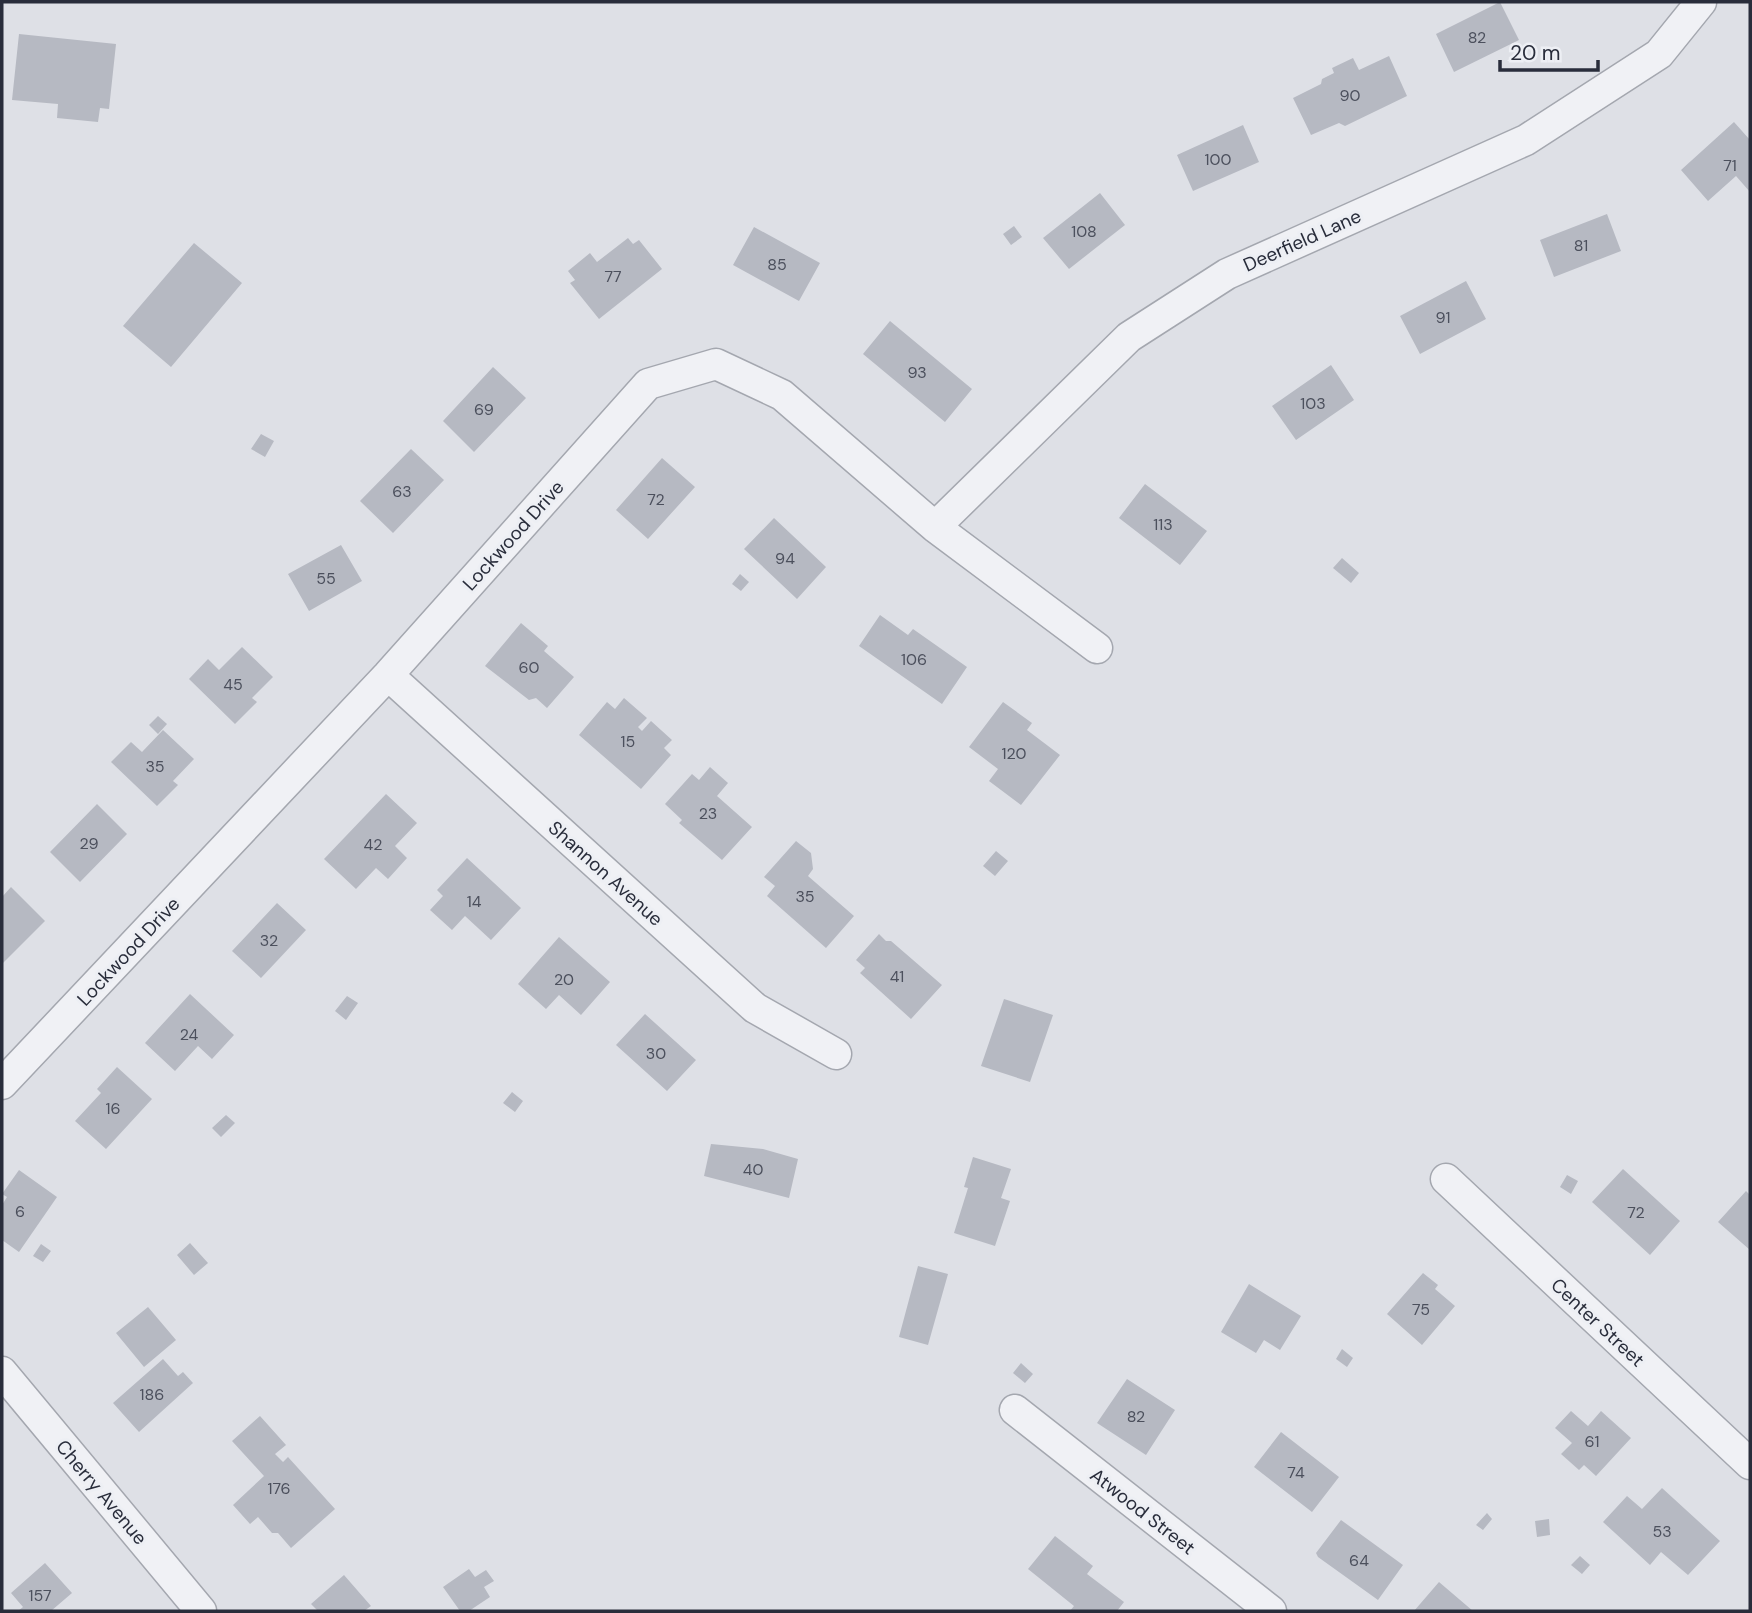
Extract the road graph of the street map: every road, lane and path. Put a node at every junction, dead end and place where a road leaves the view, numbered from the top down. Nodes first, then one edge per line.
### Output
1 (1701, 2) edge
2 (935, 527) junction
3 (1097, 648) dead end
4 (388, 675) junction
5 (836, 1054) dead end
6 (2, 1084) edge
7 (1447, 1179) dead end
8 (2, 1372) edge
9 (1015, 1410) dead end
10 (1750, 1464) edge
11 (201, 1611) edge
12 (1271, 1611) edge

1 - 2 street, Deerfield Lane
2 - 3 street, Lockwood Drive
2 - 4 street, Lockwood Drive
4 - 5 street, Shannon Avenue
4 - 6 street, Lockwood Drive
7 - 10 street, Center Street
8 - 11 street, Cherry Avenue
9 - 12 street, Atwood Street

